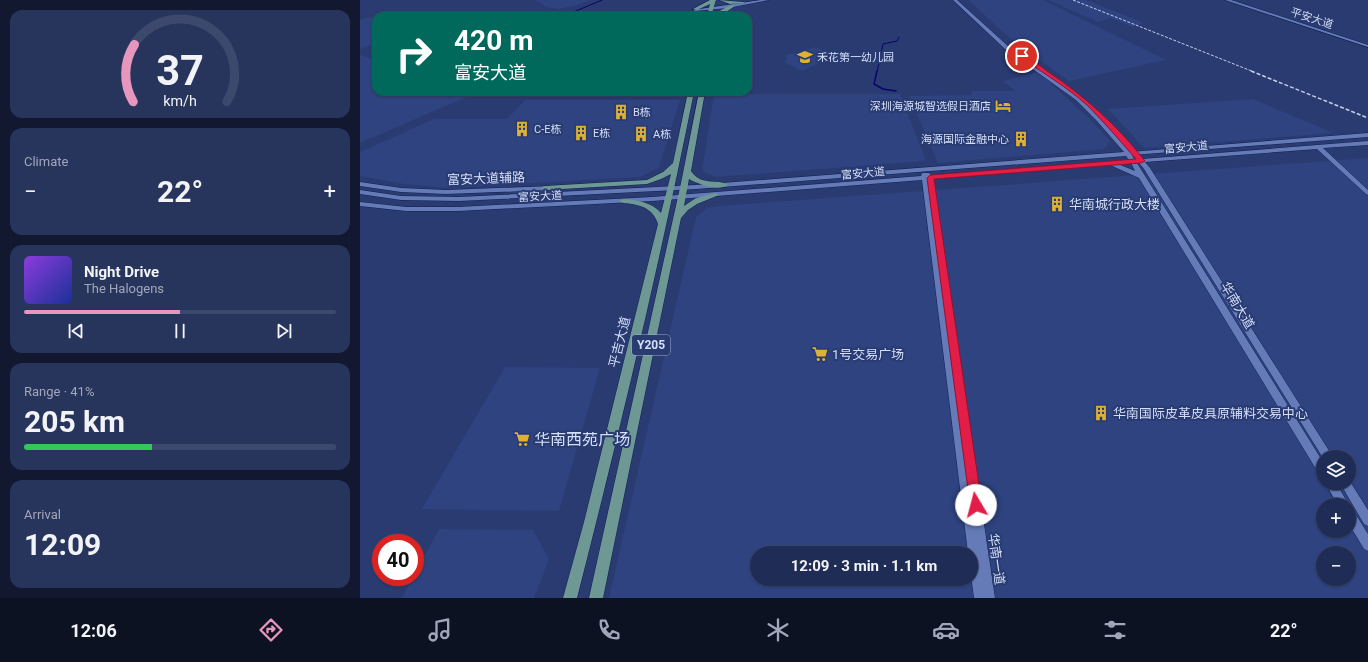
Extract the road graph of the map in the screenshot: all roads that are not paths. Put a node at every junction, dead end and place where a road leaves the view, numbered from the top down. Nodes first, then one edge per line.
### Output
1 (713, 0) edge
2 (721, 0) edge
3 (760, 0) edge
4 (767, 0) edge
5 (955, 0) edge
6 (959, 0) edge
7 (1227, 0) edge
8 (1236, 0) edge
9 (743, 3) junction
10 (733, 6) junction
11 (720, 7) junction
12 (711, 8) junction
13 (695, 9) joint
14 (710, 12) edge
15 (718, 12) edge
16 (722, 12) edge
17 (1368, 42) edge
18 (1368, 46) edge
19 (691, 96) edge
20 (701, 96) edge
21 (1368, 135) edge
22 (1368, 143) edge
23 (1321, 146) junction
24 (1186, 149) junction
25 (1135, 157) junction
26 (1193, 157) junction
27 (1170, 158) junction
28 (1060, 159) junction
29 (677, 162) junction
30 (1098, 164) junction
31 (952, 167) junction
32 (1065, 167) junction
33 (687, 171) junction
34 (898, 172) junction
35 (926, 175) junction
36 (956, 176) junction
37 (1145, 179) junction
38 (1154, 179) junction
39 (901, 180) junction
40 (360, 184) edge
41 (724, 185) junction
42 (1368, 187) edge
43 (545, 188) junction
44 (360, 192) edge
45 (612, 192) junction
46 (670, 193) junction
47 (683, 193) junction
48 (1368, 193) edge
49 (715, 195) junction
50 (622, 201) junction
51 (360, 204) edge
52 (677, 218) junction
53 (662, 225) junction
54 (1324, 450) edge
55 (1316, 460) edge
56 (1349, 490) edge
57 (1368, 520) edge
58 (1356, 525) edge
59 (1368, 545) edge
60 (570, 598) edge
61 (596, 598) edge
62 (980, 598) edge
63 (989, 598) edge

1 - 12 main road
1 - 13 main road
2 - 9 main road
2 - 11 main road
3 - 9 street
4 - 10 street
5 - 25 street
6 - 25 street
7 - 18 street, 平安大道
8 - 17 street, 平安大道
9 - 11 street
10 - 11 street
10 - 16 main road
11 - 12 street
11 - 15 main road
12 - 13 street
12 - 14 main road
19 - 29 main road, 平吉大道 / Y205
20 - 33 main road, Y205
21 - 24 street, 富安大道
22 - 23 street, 富安大道
23 - 26 street, 富安大道
23 - 42 street
23 - 48 street
24 - 25 street, 富安大道
24 - 26 street
25 - 27 street, 富安大道
25 - 28 street, 富安大道
25 - 30 street, 富安大道
25 - 37 street, 华南大道
25 - 38 street, 华南大道
26 - 27 street, 富安大道
27 - 38 street
28 - 31 street, 富安大道
28 - 32 street
29 - 43 main road
29 - 46 main road, 平吉大道 / Y205
30 - 32 street, 富安大道
30 - 37 street
31 - 35 street, 富安大道
31 - 36 street
32 - 36 street, 富安大道
33 - 41 main road
33 - 47 main road, Y205
34 - 35 street, 富安大道
34 - 39 street
34 - 41 street, 富安大道
35 - 36 street, 富安大道
35 - 39 street, 富安大道
35 - 62 street, 华南一道
35 - 63 street, 华南一道
37 - 55 street, 华南大道
38 - 54 street, 华南大道
39 - 49 street, 富安大道
40 - 43 street, 富安大道辅路
41 - 47 street, 富安大道
43 - 45 street, 富安大道辅路
44 - 45 street, 富安大道
45 - 46 street, 富安大道
46 - 47 street, 富安大道
46 - 47 street, 富安大道
46 - 50 street, 富安大道
46 - 53 main road, 平吉大道 / Y205
47 - 49 street, 富安大道
47 - 52 main road, Y205
49 - 52 main road
50 - 51 street, 富安大道
50 - 53 main road
52 - 61 main road, Y205
53 - 60 main road, 平吉大道 / Y205
56 - 57 street
58 - 59 street

